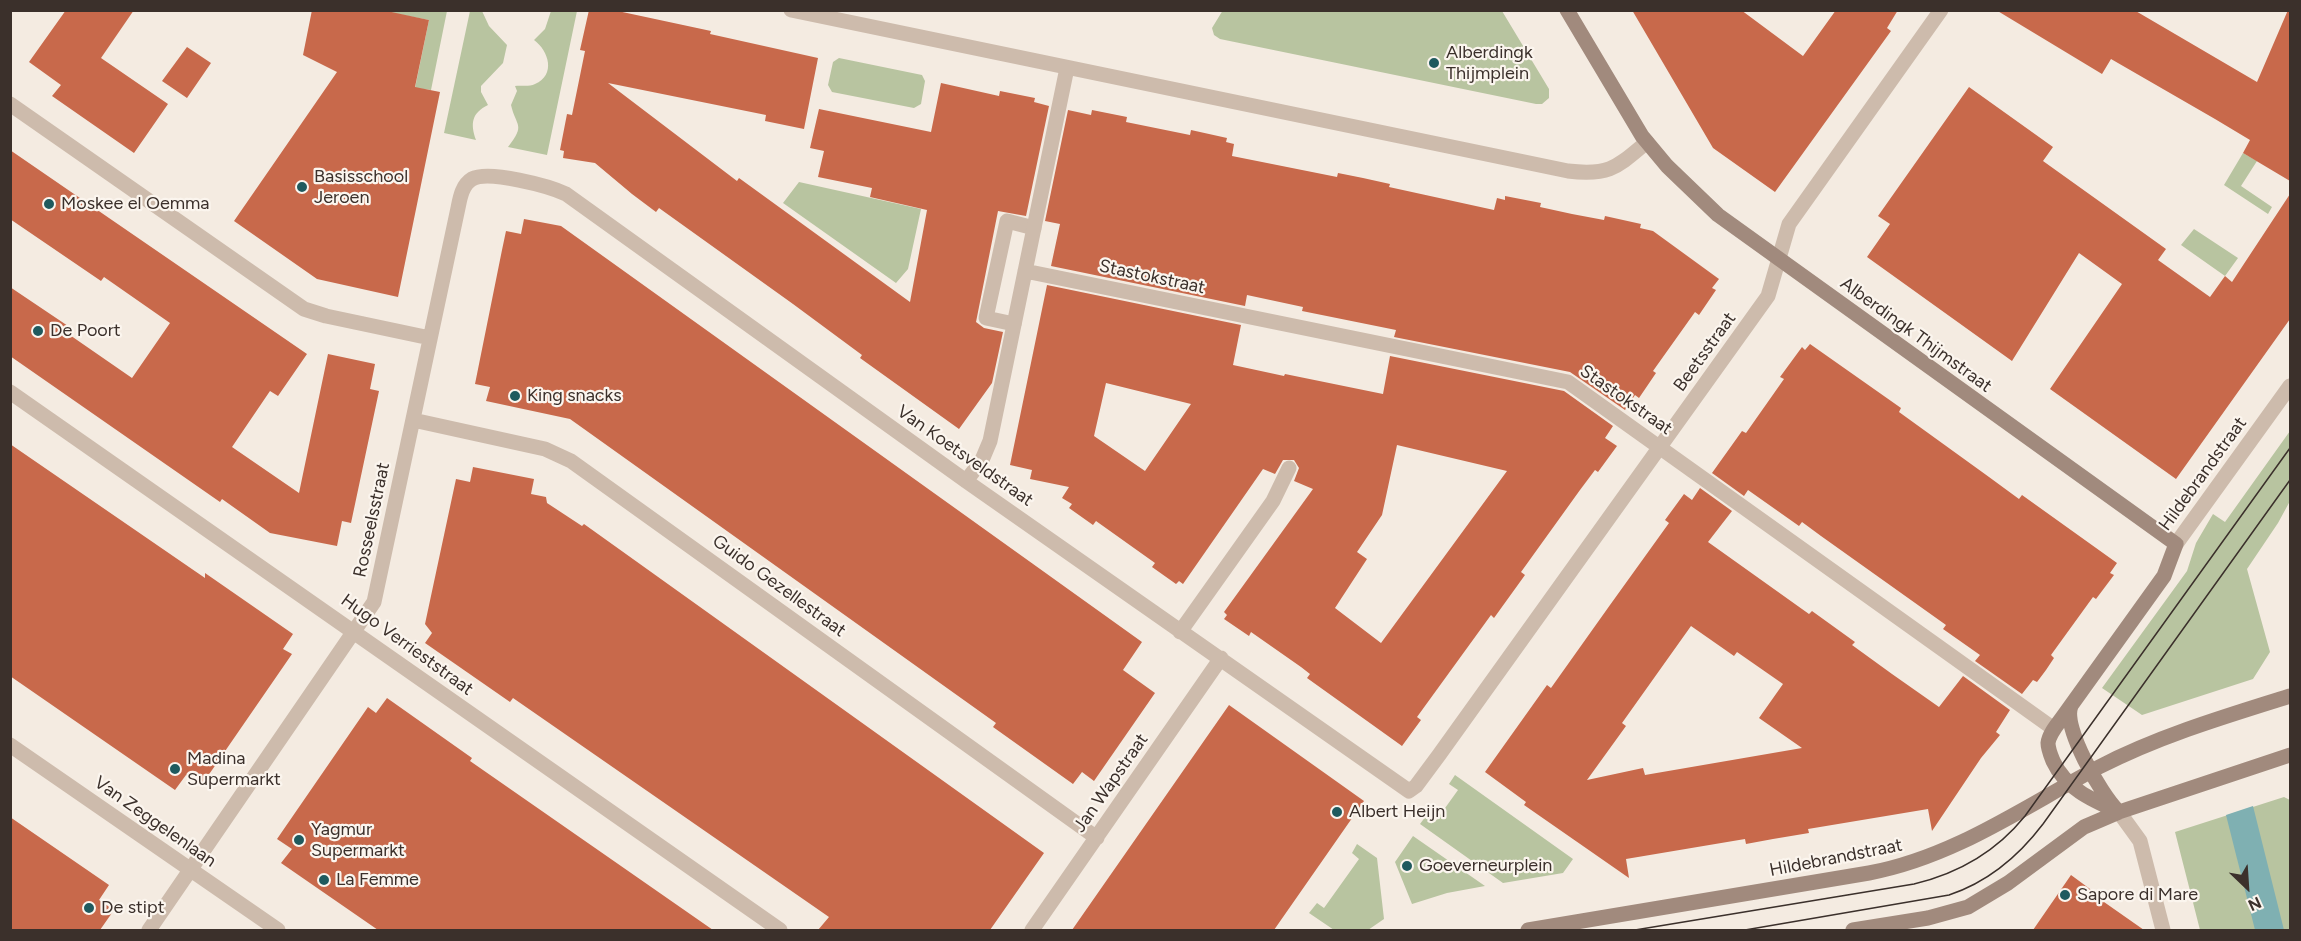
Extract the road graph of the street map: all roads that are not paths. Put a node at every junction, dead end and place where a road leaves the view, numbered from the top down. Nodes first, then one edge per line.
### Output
1 (791, 10) edge
2 (1567, 10) edge
3 (1941, 10) edge
4 (1067, 68) junction
5 (10, 104) edge
6 (1647, 142) junction
7 (486, 176) joint
8 (1034, 228) junction
9 (1779, 260) junction
10 (1025, 271) junction
11 (1014, 324) junction
12 (430, 339) junction
13 (2290, 386) edge
14 (10, 392) edge
15 (413, 420) junction
16 (1660, 447) junction
17 (1289, 468) dead end
18 (966, 481) junction
19 (2176, 544) junction
20 (356, 631) junction
21 (1180, 632) junction
22 (1221, 658) junction
23 (2290, 696) edge
24 (2071, 705) junction
25 (2054, 729) junction
26 (10, 745) edge
27 (2290, 755) edge
28 (2092, 772) junction
29 (2069, 783) junction
30 (1411, 790) joint
31 (2119, 812) junction
32 (1097, 838) junction
33 (191, 870) junction
34 (149, 930) edge
35 (278, 930) edge
36 (780, 930) edge
37 (1032, 930) edge
38 (1528, 930) edge
39 (1853, 930) edge
40 (2163, 930) edge

1 - 4 street
2 - 6 street
3 - 9 street, Beetsstraat
4 - 6 street
4 - 8 street
5 - 12 street
6 - 9 street, Alberdingk Thijmstraat
7 - 12 street, Rosseelsstraat
7 - 18 street, Van Koetsveldstraat
8 - 10 street
8 - 11 street
9 - 16 street, Beetsstraat
9 - 19 street, Alberdingk Thijmstraat
10 - 11 street
10 - 16 street, Stastokstraat
11 - 18 street
12 - 15 street, Rosseelsstraat
13 - 19 street, Hildebrandstraat
14 - 20 street, Hugo Verrieststraat
15 - 20 street, Rosseelsstraat
15 - 32 street, Guido Gezellestraat
16 - 25 street, Stastokstraat
16 - 30 street, Beetsstraat
17 - 21 street
18 - 21 street, Van Koetsveldstraat
19 - 24 street, Hildebrandstraat
20 - 33 street, Rosseelsstraat
20 - 36 street, Hugo Verrieststraat
21 - 22 street, Van Koetsveldstraat
22 - 30 street, Van Koetsveldstraat
22 - 32 street, Jan Wapstraat
23 - 28 street, Hildebrandstraat
24 - 25 street, Hildebrandstraat
24 - 28 street
25 - 29 street
26 - 33 street, Van Zeggelenlaan
27 - 31 street
28 - 29 street, Hildebrandstraat
28 - 31 street
29 - 31 street
29 - 38 street, Hildebrandstraat
31 - 39 street
31 - 40 street
32 - 37 street, Jan Wapstraat
33 - 34 street, Rosseelsstraat
33 - 35 street, Van Zeggelenlaan

